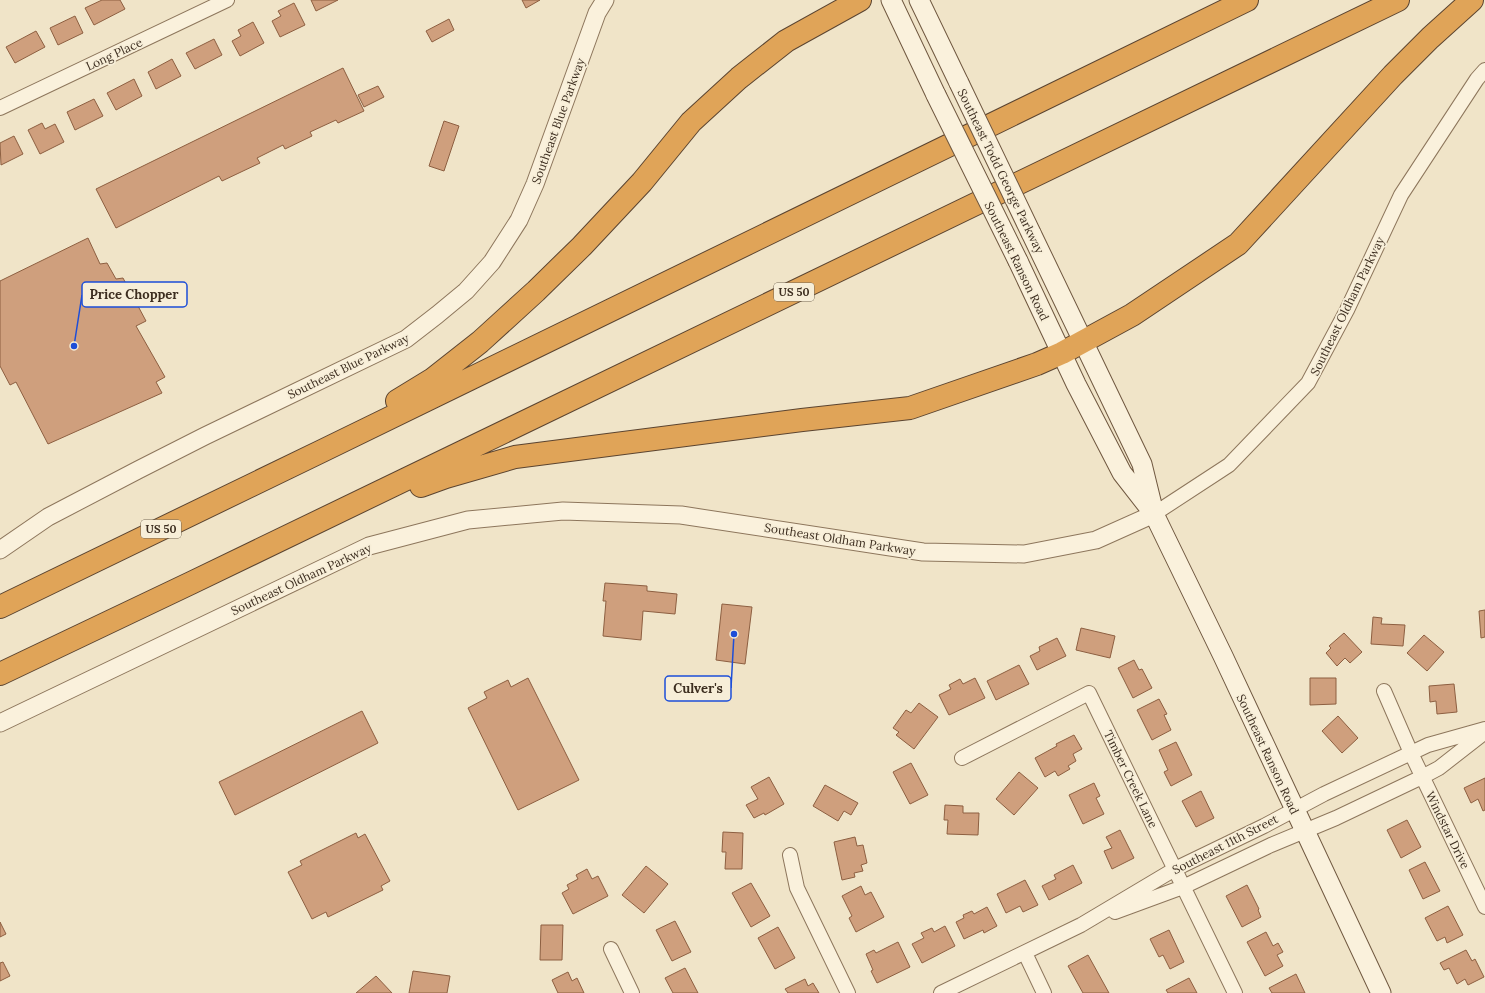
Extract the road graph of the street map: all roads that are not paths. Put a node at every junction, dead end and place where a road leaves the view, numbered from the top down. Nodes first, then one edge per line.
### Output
1 (228, 0) edge
2 (605, 0) edge
3 (860, 0) edge
4 (891, 0) edge
5 (919, 0) edge
6 (1247, 0) edge
7 (1398, 0) edge
8 (1472, 0) edge
9 (207, 5) edge
10 (1485, 70) edge
11 (0, 108) edge
12 (1084, 341) junction
13 (1062, 353) junction
14 (322, 451) junction
15 (1154, 514) junction
16 (0, 550) edge
17 (191, 583) junction
18 (0, 607) edge
19 (0, 674) edge
20 (1384, 691) dead end
21 (0, 723) edge
22 (1485, 729) edge
23 (1485, 732) edge
24 (1410, 753) junction
25 (962, 758) dead end
26 (1422, 776) junction
27 (1294, 810) junction
28 (1304, 831) junction
29 (790, 855) dead end
30 (1175, 869) junction
31 (1184, 887) junction
32 (1485, 908) edge
33 (1081, 925) junction
34 (611, 949) dead end
35 (1025, 953) junction
36 (632, 993) edge
37 (848, 993) edge
38 (941, 993) edge
39 (1044, 993) edge
40 (1235, 993) edge
41 (1381, 993) edge

1 - 9 street, Long Place
2 - 16 street, Southeast Blue Parkway
3 - 14 highway
4 - 13 main road, Southeast Ranson Road, bridge
5 - 12 main road, Southeast Todd George Parkway, bridge
6 - 14 highway, US 50
7 - 17 highway, US 50
8 - 12 highway
9 - 11 street, Long Place
10 - 15 street, Southeast Oldham Parkway
12 - 13 highway
12 - 15 main road, Southeast Ranson Road
13 - 15 main road, Southeast Ranson Road
13 - 17 highway
14 - 18 highway, US 50
15 - 21 street, Southeast Oldham Parkway
15 - 27 main road, Southeast Ranson Road
17 - 19 highway, US 50
20 - 24 street, Windstar Drive
22 - 24 street, Southeast 11th Street
23 - 26 street, Southeast 11th Street
24 - 26 street, Windstar Drive
24 - 27 street, Southeast 11th Street
25 - 30 street, Timber Creek Lane
26 - 28 street, Southeast 11th Street
26 - 32 street, Windstar Drive
27 - 28 main road, Southeast Ranson Road
27 - 30 street, Southeast 11th Street
28 - 31 street, Southeast 11th Street
28 - 41 main road, Southeast Ranson Road
29 - 37 street
30 - 31 street, Timber Creek Lane
30 - 33 street, Southeast 11th Street
31 - 33 street, Southeast 11th Street
31 - 40 street, Timber Creek Lane
33 - 35 street, Southeast 11th Street
34 - 36 street
35 - 38 street, Southeast 11th Street
35 - 39 street

